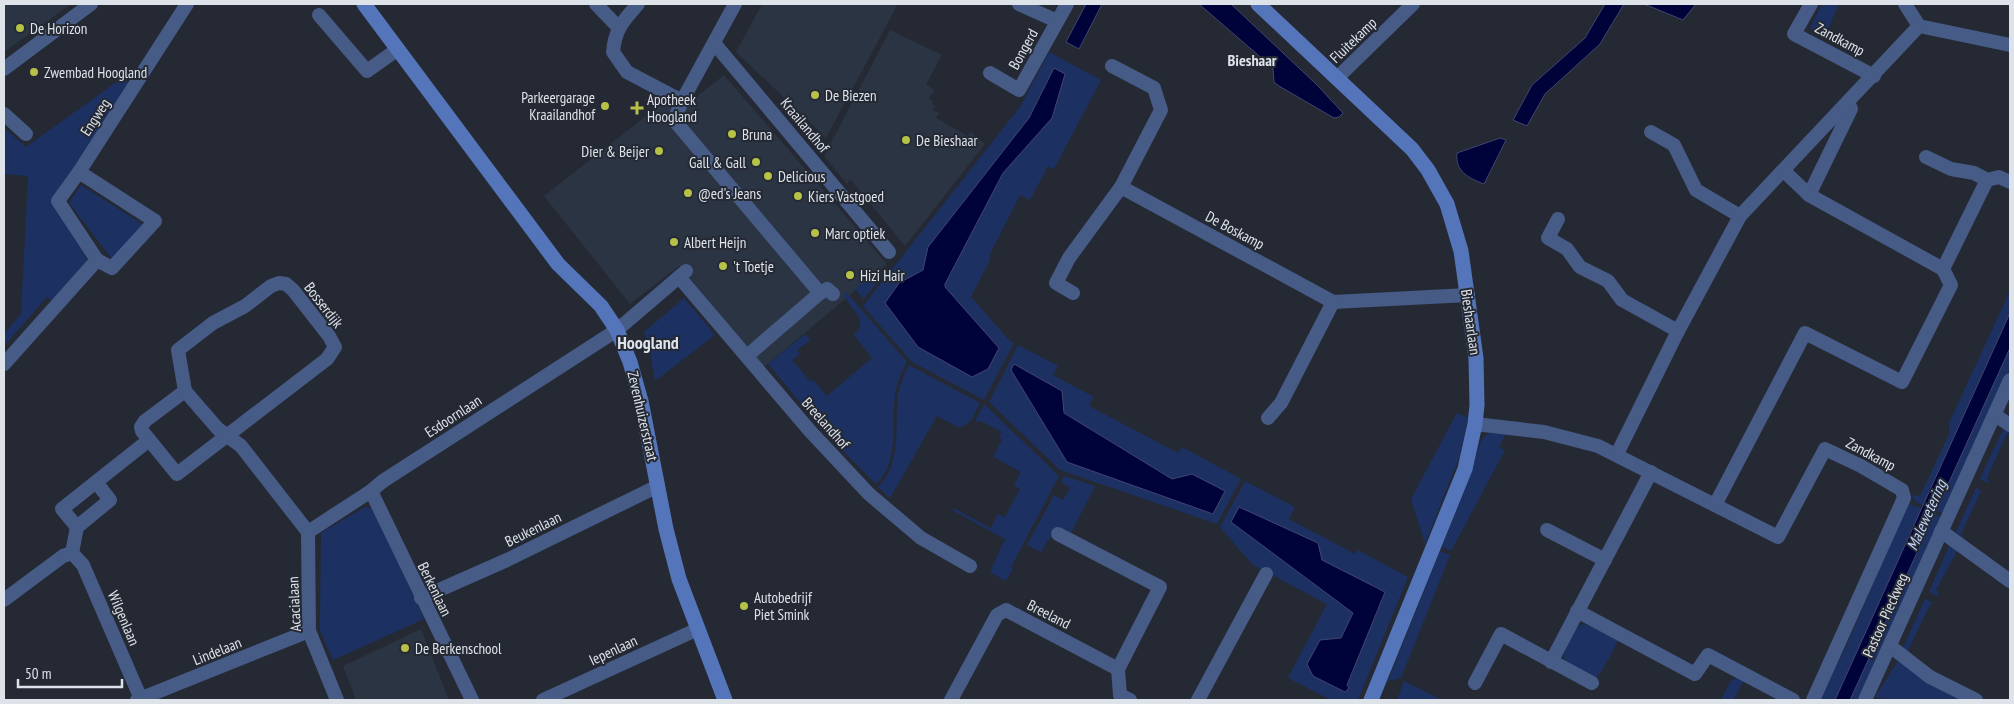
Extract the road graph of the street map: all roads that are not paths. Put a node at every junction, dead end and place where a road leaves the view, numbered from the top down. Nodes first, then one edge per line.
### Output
1 (92, 4) edge
2 (187, 4) edge
3 (364, 4) edge
4 (596, 4) edge
5 (638, 4) edge
6 (1020, 4) edge
7 (1067, 4) edge
8 (1258, 4) edge
9 (1413, 4) edge
10 (1811, 4) edge
11 (1905, 4) edge
12 (730, 6) edge
13 (319, 15) dead end
14 (1057, 21) junction
15 (618, 26) junction
16 (1919, 26) junction
17 (714, 43) junction
18 (2010, 45) edge
19 (398, 49) junction
20 (1112, 66) dead end
21 (4, 69) edge
22 (990, 73) dead end
23 (1874, 76) junction
24 (1337, 78) junction
25 (682, 101) junction
26 (1848, 103) junction
27 (4, 114) edge
28 (1651, 132) dead end
29 (26, 134) dead end
30 (1926, 156) dead end
31 (1784, 171) junction
32 (78, 172) junction
33 (1987, 180) junction
34 (2010, 182) edge
35 (1121, 187) junction
36 (1809, 195) junction
37 (1740, 216) junction
38 (1558, 219) dead end
39 (889, 252) dead end
40 (97, 260) junction
41 (1943, 268) junction
42 (1073, 293) dead end
43 (1468, 295) junction
44 (1333, 302) junction
45 (616, 330) junction
46 (1678, 331) junction
47 (747, 356) junction
48 (4, 364) edge
49 (2010, 380) edge
50 (185, 391) junction
51 (1994, 415) junction
52 (1268, 418) dead end
53 (1475, 424) junction
54 (2010, 425) edge
55 (228, 436) junction
56 (149, 440) junction
57 (1616, 454) junction
58 (1651, 472) junction
59 (96, 482) junction
60 (658, 486) junction
61 (371, 491) junction
62 (1714, 505) junction
63 (77, 527) junction
64 (1547, 530) dead end
65 (1941, 531) junction
66 (308, 532) junction
67 (1058, 534) dead end
68 (72, 553) junction
69 (1605, 560) junction
70 (970, 566) dead end
71 (1266, 574) dead end
72 (2010, 581) edge
73 (421, 598) junction
74 (4, 600) edge
75 (1577, 611) junction
76 (698, 629) junction
77 (309, 631) junction
78 (1890, 646) junction
79 (1551, 662) junction
80 (1118, 669) junction
81 (1475, 683) dead end
82 (1592, 683) dead end
83 (1122, 698) edge
84 (139, 699) edge
85 (337, 700) edge
86 (472, 700) edge
87 (543, 700) edge
88 (725, 700) edge
89 (952, 700) edge
90 (1198, 700) edge
91 (1371, 700) edge
92 (1792, 700) edge
93 (1813, 700) edge
94 (1865, 700) edge
95 (1976, 700) edge

1 - 21 street
2 - 32 street, Engweg
3 - 19 street, Zevenhuizerstraat
4 - 15 street
5 - 15 street
6 - 14 street, Bongerd
7 - 14 street, Bongerd
8 - 24 street, Bieshaarlaan
9 - 24 street, Fluitekamp
10 - 23 street, Zandkamp
11 - 16 street
12 - 17 street
13 - 19 street
14 - 22 street, Bongerd
15 - 25 street
16 - 18 street
16 - 23 street, Zandkamp
17 - 25 street
17 - 39 street, Kraailandhof
19 - 45 street, Zevenhuizerstraat
20 - 35 street
23 - 26 street, Zandkamp
24 - 43 street, Bieshaarlaan
25 - 47 street
26 - 31 street, Zandkamp
26 - 36 street
27 - 29 street
28 - 37 street
30 - 33 street
31 - 36 street
31 - 37 street, Zandkamp
32 - 40 street, Engweg
32 - 40 street
33 - 34 street
33 - 41 street
35 - 42 street
35 - 44 street, De Boskamp
36 - 41 street
37 - 46 street, Zandkamp
38 - 46 street
40 - 48 street
41 - 62 street
43 - 44 street
43 - 53 street, Bieshaarlaan
44 - 52 street
45 - 47 street, Breelandhof
45 - 60 street, Zevenhuizerstraat
45 - 61 street, Esdoornlaan
46 - 57 street, Zandkamp
47 - 70 street, Breelandhof
49 - 51 street, Pastoor Pieckweg
50 - 55 street
50 - 55 street, Bosserdijk
50 - 56 street
51 - 54 street
51 - 65 street, Pastoor Pieckweg
53 - 57 street, Zandkamp
53 - 91 street, Bieshaarlaan
55 - 56 street, Bosserdijk
55 - 66 street
56 - 59 street
57 - 58 street, Zandkamp
58 - 62 street, Zandkamp
58 - 69 street
59 - 63 street
59 - 63 street
60 - 73 street, Beukenlaan
60 - 76 street, Zevenhuizerstraat
61 - 66 street, Esdoornlaan
61 - 73 street, Berkenlaan
62 - 93 street, Zandkamp
63 - 68 street
64 - 69 street
65 - 72 street
65 - 78 street, Pastoor Pieckweg
66 - 77 street, Acacialaan
67 - 80 street
68 - 74 street
68 - 84 street, Wilgenlaan
69 - 75 street
71 - 90 street
73 - 86 street, Berkenlaan
75 - 79 street
75 - 92 street
76 - 87 street, Iepenlaan
76 - 88 street, Zevenhuizerstraat
77 - 84 street, Lindelaan
77 - 85 street, Acacialaan
78 - 94 street, Pastoor Pieckweg
78 - 95 street
79 - 81 street
79 - 82 street
80 - 83 street
80 - 89 street, Breeland

